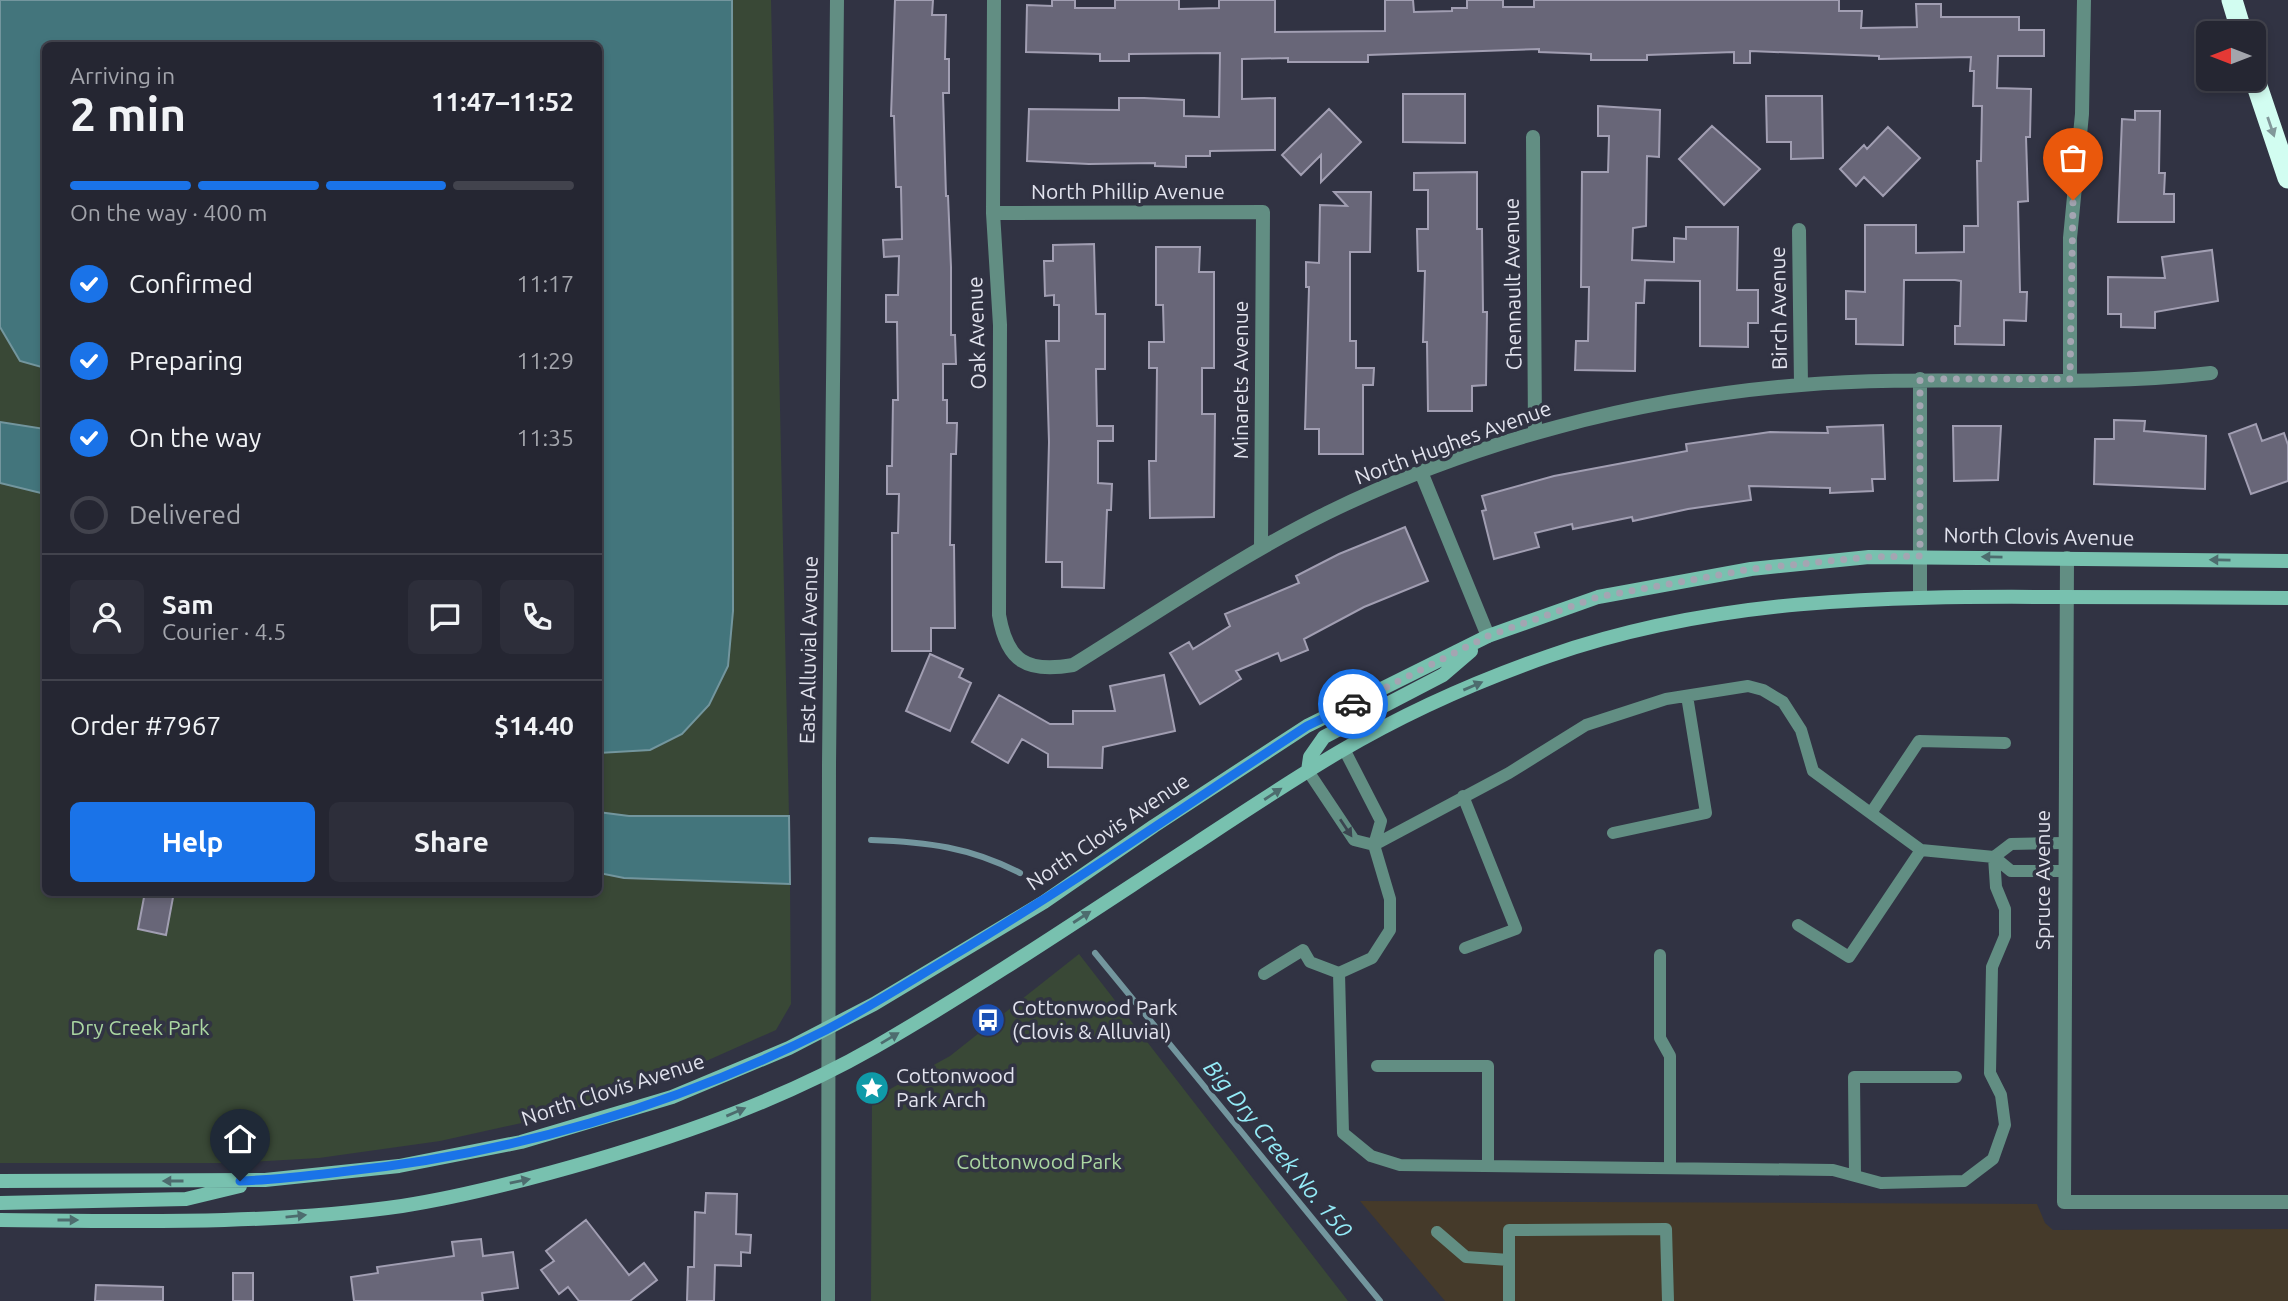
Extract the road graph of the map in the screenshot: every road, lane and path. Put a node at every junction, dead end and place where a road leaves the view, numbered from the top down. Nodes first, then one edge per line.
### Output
1 (837, 0) edge
2 (994, 0) edge
3 (2084, 0) edge
4 (2232, 0) edge
5 (2238, 21) edge
6 (2259, 91) edge
7 (1533, 137) dead end
8 (2288, 178) edge
9 (1263, 212) joint
10 (993, 213) junction
11 (1799, 230) dead end
12 (2211, 373) dead end
13 (1920, 379) junction
14 (2070, 379) junction
15 (1801, 385) junction
16 (1535, 432) junction
17 (1421, 472) junction
18 (1261, 547) junction
19 (1920, 556) junction
20 (2067, 558) junction
21 (2288, 561) edge
22 (1920, 596) junction
23 (2067, 597) junction
24 (2288, 598) edge
25 (1488, 636) junction
26 (1018, 659) joint
27 (1687, 695) junction
28 (2005, 743) dead end
29 (1344, 749) junction
30 (1308, 771) junction
31 (1463, 796) junction
32 (1871, 813) junction
33 (1614, 833) dead end
34 (2064, 843) junction
35 (1374, 845) junction
36 (1921, 850) junction
37 (1994, 857) junction
38 (2064, 871) junction
39 (1798, 925) dead end
40 (1465, 948) dead end
41 (1660, 955) dead end
42 (1339, 973) junction
43 (1264, 974) dead end
44 (830, 1028) junction
45 (1377, 1066) dead end
46 (830, 1071) junction
47 (1956, 1077) dead end
48 (1488, 1166) junction
49 (1671, 1168) junction
50 (1855, 1176) junction
51 (265, 1180) junction
52 (0, 1181) edge
53 (2288, 1202) edge
54 (0, 1203) edge
55 (0, 1220) edge
56 (1437, 1232) dead end
57 (1509, 1260) junction
58 (828, 1301) edge
59 (1509, 1301) edge
60 (1668, 1301) edge

1 - 44 street, East Alluvial Avenue
2 - 10 street, Oak Avenue
3 - 14 street
4 - 5 highway
6 -> 8 highway
7 - 16 street, Chennault Avenue
9 - 10 street, North Phillip Avenue
9 - 18 street, Minarets Avenue
10 - 26 street, Oak Avenue
11 - 15 street, Birch Avenue
12 - 14 street, North Hughes Avenue
13 - 14 street, North Hughes Avenue
13 - 15 street, North Hughes Avenue
13 - 19 street
15 - 16 street, North Hughes Avenue
16 - 17 street, North Hughes Avenue
17 - 18 street, North Hughes Avenue
17 - 25 street
18 - 26 street, North Hughes Avenue
20 -> 19 main road, North Clovis Avenue
19 - 22 street
19 - 25 main road, North Clovis Avenue
21 -> 20 main road, North Clovis Avenue
20 - 23 street, Spruce Avenue
22 - 23 main road
29 -> 22 main road
23 - 24 main road
23 - 34 street, Spruce Avenue
25 - 30 main road
25 - 44 main road, North Clovis Avenue
27 - 31 lane
27 - 32 lane
27 - 33 lane
28 - 32 lane
29 - 30 main road
29 - 35 lane
30 -> 35 lane
46 -> 30 main road
31 - 35 lane
31 - 40 lane
32 - 36 lane
34 - 37 lane
34 - 38 street, Spruce Avenue
35 - 42 lane
36 - 37 lane
36 - 39 lane
37 - 38 lane
37 - 50 lane
38 - 53 street, Spruce Avenue
41 - 49 lane
42 - 43 lane
42 - 48 lane
44 - 46 street, East Alluvial Avenue
44 - 51 main road, North Clovis Avenue
45 - 48 lane
55 -> 46 main road
46 - 58 street, East Alluvial Avenue
47 - 50 lane
48 - 49 lane
49 - 50 lane
51 -> 52 main road, North Clovis Avenue
51 - 54 main road
56 - 57 lane
57 - 59 lane
57 - 60 lane

